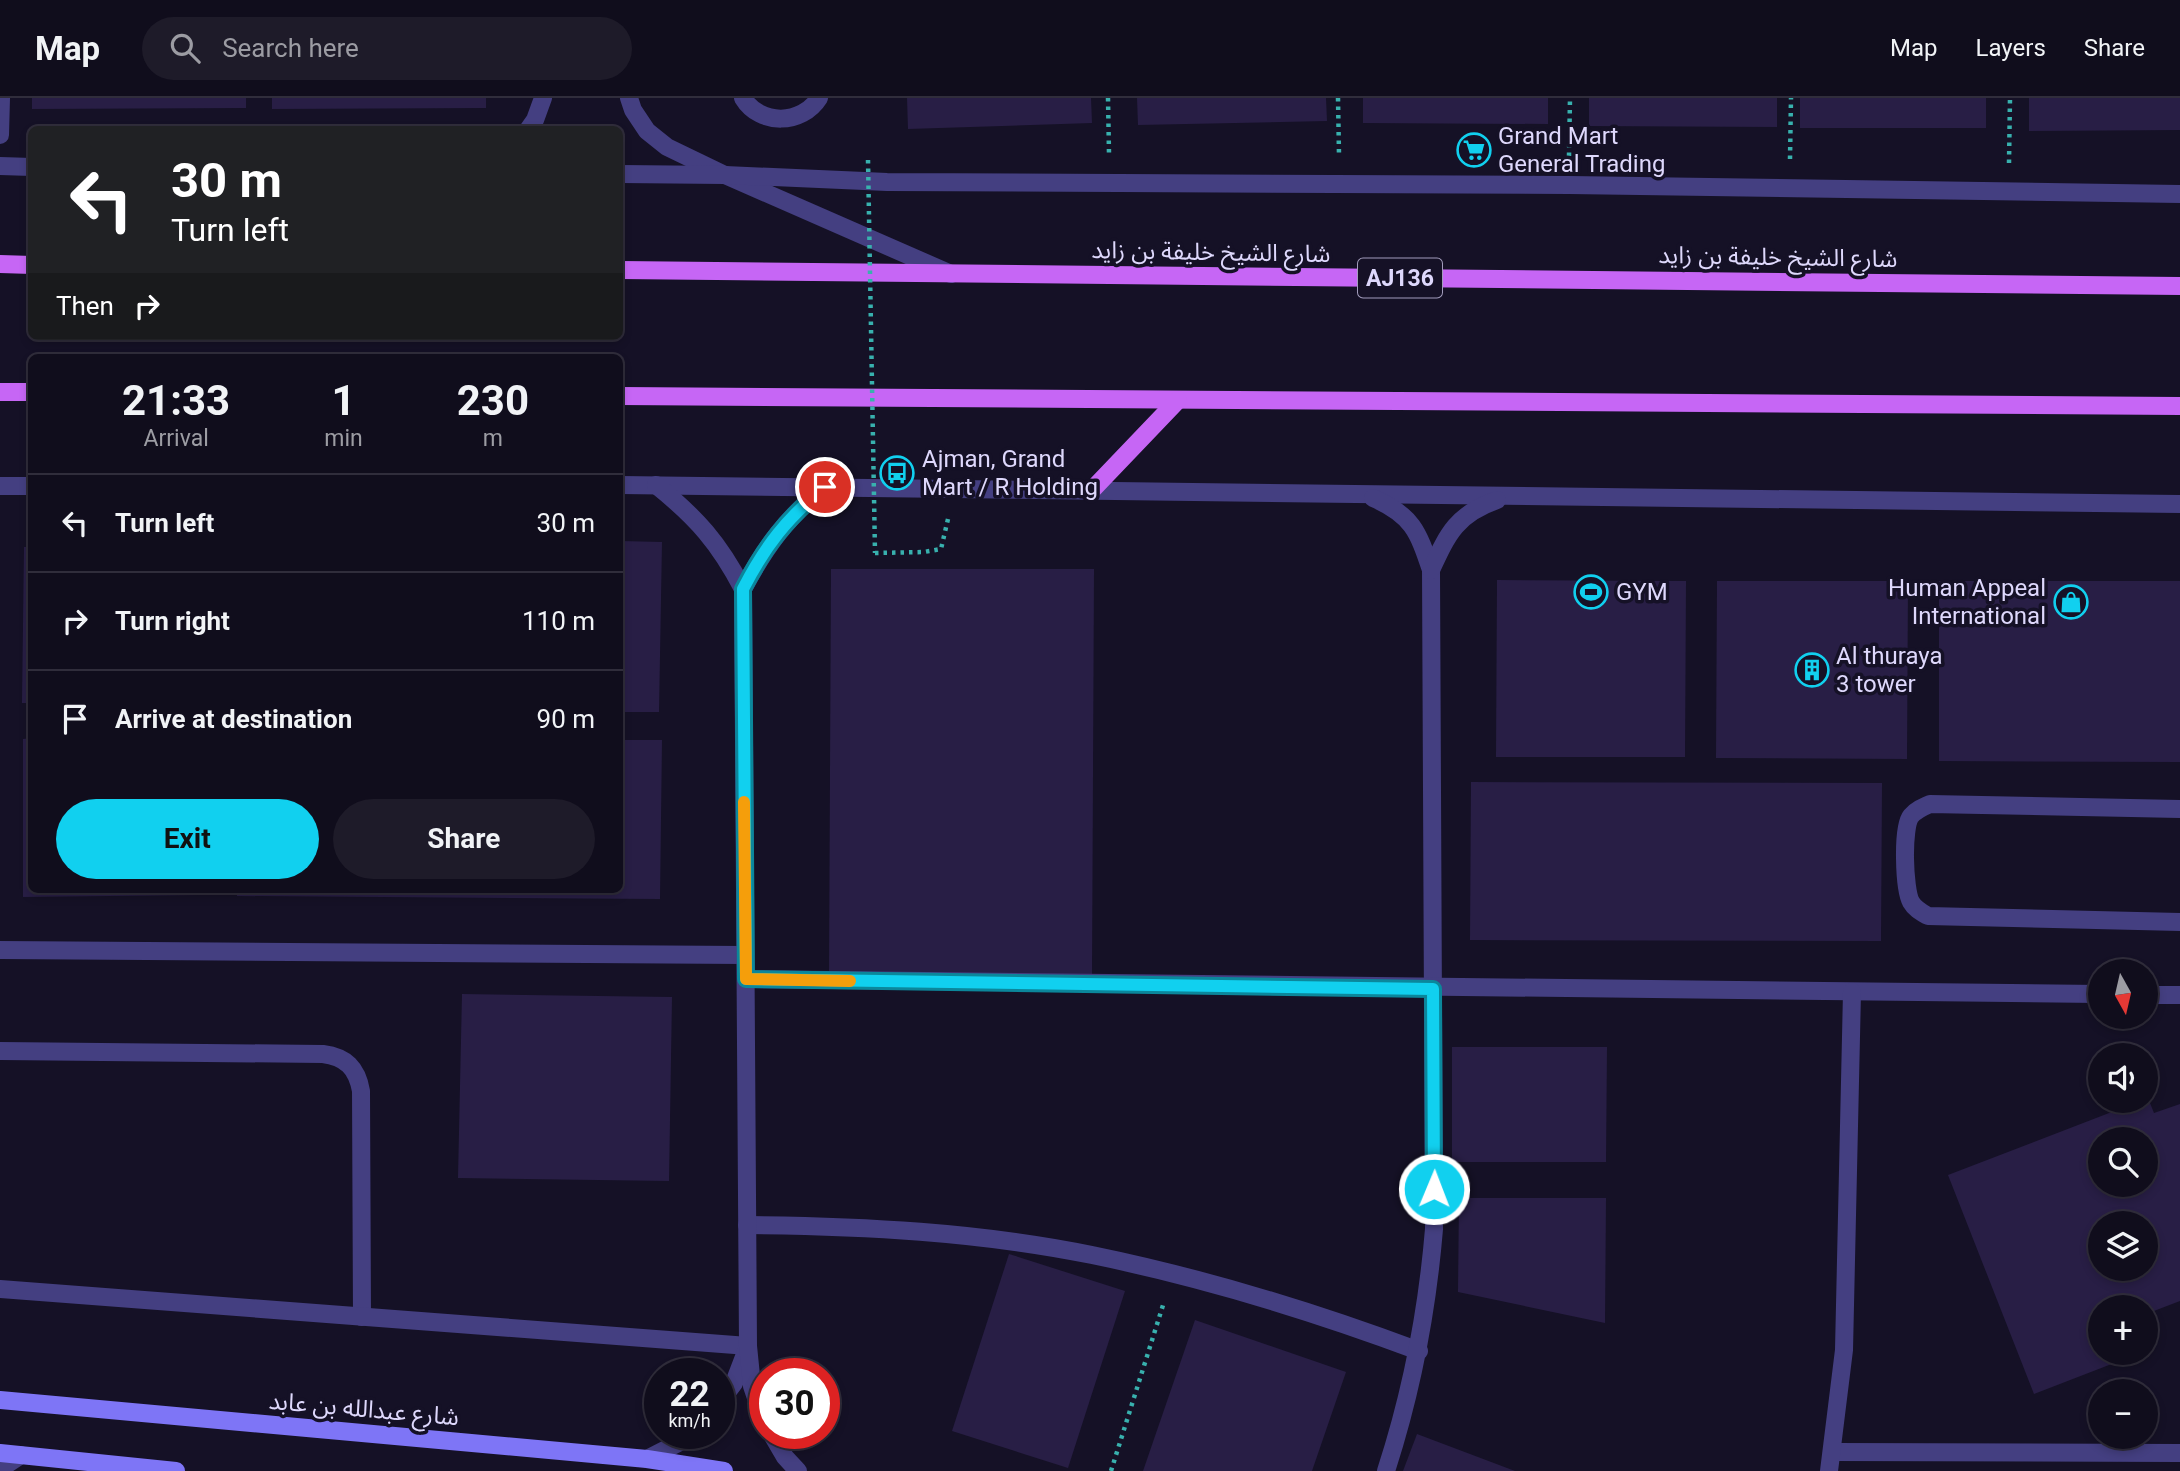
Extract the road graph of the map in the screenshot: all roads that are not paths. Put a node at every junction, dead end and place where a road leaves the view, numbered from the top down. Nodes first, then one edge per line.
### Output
1 (1, 98) edge
2 (543, 98) edge
3 (629, 98) edge
4 (743, 98) edge
5 (819, 98) edge
6 (531, 126) edge
7 (0, 135) edge
8 (0, 166) edge
9 (28, 167) edge
10 (623, 174) edge
11 (724, 175) junction
12 (2180, 194) edge
13 (0, 264) edge
14 (28, 265) edge
15 (623, 270) edge
16 (951, 274) junction
17 (2180, 286) edge
18 (0, 392) edge
19 (28, 392) edge
20 (623, 396) edge
21 (1178, 400) junction
22 (2177, 409) edge
23 (623, 485) edge
24 (656, 485) junction
25 (0, 486) edge
26 (28, 486) edge
27 (825, 487) junction
28 (1091, 491) junction
29 (1364, 494) junction
30 (1507, 496) junction
31 (2180, 505) edge
32 (1431, 570) junction
33 (743, 589) junction
34 (2180, 810) edge
35 (2180, 922) edge
36 (0, 950) edge
37 (745, 955) junction
38 (746, 979) junction
39 (1433, 989) junction
40 (1852, 992) junction
41 (2088, 994) edge
42 (2158, 995) edge
43 (2180, 995) edge
44 (0, 1051) edge
45 (747, 1225) junction
46 (0, 1289) edge
47 (362, 1317) junction
48 (748, 1346) junction
49 (1419, 1351) junction
50 (749, 1358) edge
51 (735, 1379) edge
52 (0, 1400) edge
53 (666, 1449) edge
54 (780, 1449) edge
55 (1833, 1452) junction
56 (0, 1453) edge
57 (2180, 1453) edge
58 (21, 1455) junction
59 (647, 1459) junction
60 (0, 1469) edge
61 (176, 1471) edge
62 (724, 1471) edge
63 (798, 1471) edge
64 (1386, 1471) edge
65 (1829, 1471) edge

1 - 7 street
2 - 6 street
3 - 11 street
4 - 5 street
8 - 9 street
10 - 11 street
11 - 12 street
11 - 16 street
13 - 14 main road
15 - 16 main road, شارع الشيخ خليفة بن زايد / AJ136
16 - 17 main road, شارع الشيخ خليفة بن زايد / AJ136
18 - 19 main road
20 - 21 main road
21 - 22 main road
21 - 28 main road
23 - 24 street
24 - 27 street
24 - 33 street
25 - 26 street
27 - 28 street
27 - 33 street
28 - 29 street
29 - 30 street
29 - 32 street
30 - 31 street
30 - 32 street
32 - 39 street
33 - 37 street
34 - 35 street
36 - 37 street
37 - 38 street
38 - 39 street
38 - 45 street
39 - 40 street
39 - 49 street
40 - 41 street
40 - 55 street
42 - 43 street
44 - 47 street
45 - 48 street
45 - 49 street
46 - 47 street
47 - 48 street
48 - 50 street
48 - 51 street
49 - 64 street
52 - 59 main road, شارع عبدالله بن عابد
53 - 59 street
54 - 63 street
55 - 57 street
55 - 65 street
56 - 58 main road
58 - 60 street
58 - 61 main road
59 - 62 main road, شارع عبدالله بن عابد

